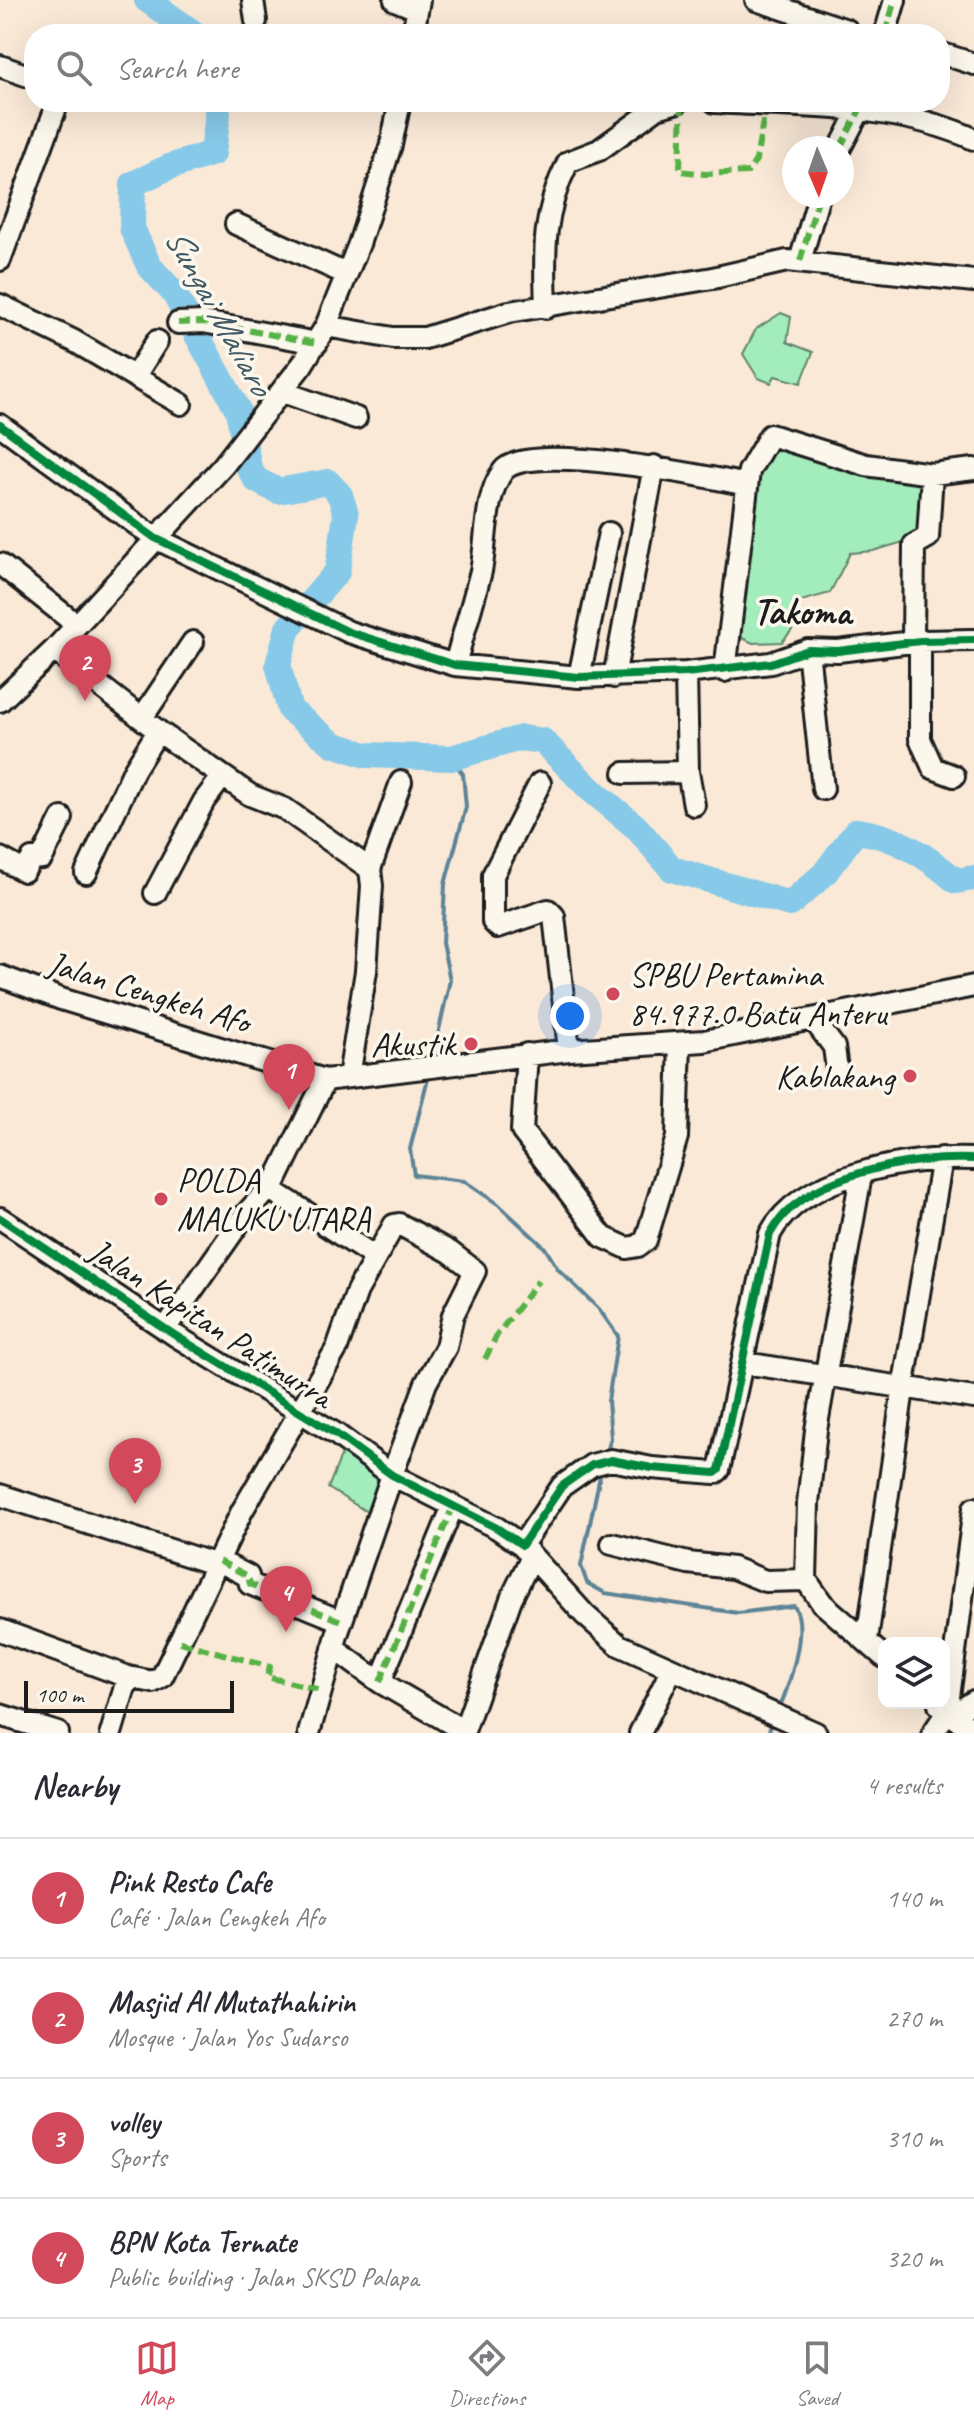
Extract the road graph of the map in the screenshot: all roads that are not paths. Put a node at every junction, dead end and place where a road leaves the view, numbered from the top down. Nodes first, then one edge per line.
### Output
1 (253, 0) edge
2 (395, 0) edge
3 (756, 0) edge
4 (895, 0) edge
5 (418, 4) edge
6 (256, 21) dead end
7 (415, 24) edge
8 (829, 24) edge
9 (888, 24) edge
10 (950, 56) edge
11 (974, 64) edge
12 (0, 66) edge
13 (24, 74) edge
14 (54, 112) edge
15 (397, 112) edge
16 (651, 112) edge
17 (859, 112) edge
18 (896, 112) edge
19 (846, 136) edge
20 (974, 139) edge
21 (815, 208) edge
22 (236, 224) dead end
23 (4, 232) edge
24 (0, 260) edge
25 (800, 261) junction
26 (346, 274) junction
27 (974, 281) edge
28 (0, 305) edge
29 (546, 308) junction
30 (178, 323) dead end
31 (321, 335) junction
32 (157, 341) dead end
33 (135, 376) junction
34 (283, 392) junction
35 (181, 404) dead end
36 (356, 418) dead end
37 (0, 425) edge
38 (654, 466) junction
39 (974, 469) edge
40 (932, 474) junction
41 (747, 485) junction
42 (609, 533) dead end
43 (155, 538) junction
44 (0, 564) edge
45 (77, 625) junction
46 (974, 640) edge
47 (193, 642) dead end
48 (917, 642) junction
49 (54, 650) junction
50 (808, 650) junction
51 (455, 665) junction
52 (725, 671) junction
53 (686, 673) junction
54 (579, 677) junction
55 (614, 677) junction
56 (0, 701) edge
57 (150, 724) junction
58 (688, 772) junction
59 (624, 773) dead end
60 (223, 776) junction
61 (954, 776) dead end
62 (401, 782) dead end
63 (540, 783) dead end
64 (823, 789) dead end
65 (694, 805) dead end
66 (61, 813) dead end
67 (0, 858) edge
68 (370, 869) junction
69 (86, 873) dead end
70 (155, 893) dead end
71 (0, 976) edge
72 (974, 986) edge
73 (813, 1019) junction
74 (680, 1043) junction
75 (569, 1050) junction
76 (527, 1054) junction
77 (837, 1070) dead end
78 (349, 1077) junction
79 (325, 1080) junction
80 (942, 1158) junction
81 (974, 1159) edge
82 (861, 1175) junction
83 (270, 1189) junction
84 (0, 1218) edge
85 (375, 1257) junction
86 (165, 1329) junction
87 (744, 1363) junction
88 (824, 1375) junction
89 (903, 1389) junction
90 (974, 1398) edge
91 (299, 1411) junction
92 (392, 1475) junction
93 (0, 1495) edge
94 (453, 1506) junction
95 (974, 1508) edge
96 (612, 1544) dead end
97 (527, 1552) junction
98 (218, 1563) junction
99 (806, 1580) junction
100 (341, 1621) junction
101 (0, 1630) edge
102 (867, 1640) junction
103 (333, 1648) junction
104 (878, 1651) edge
105 (671, 1671) junction
106 (128, 1677) junction
107 (380, 1682) junction
108 (974, 1701) edge
109 (945, 1710) edge
110 (0, 1715) edge
111 (974, 1731) edge
112 (464, 1732) edge
113 (58, 1733) edge
114 (111, 1733) edge
115 (309, 1733) edge
116 (640, 1733) edge
117 (816, 1733) edge
118 (933, 1733) edge

1 - 6 street
2 - 5 street
3 - 8 street
4 - 9 street
5 - 7 street
10 - 11 street
12 - 13 street
14 - 23 street
15 - 26 street
16 - 29 street
17 - 19 street
18 - 20 street
21 - 25 street
22 - 26 street
23 - 24 street
25 - 27 street
25 - 29 street
26 - 31 street
28 - 33 street
29 - 31 street
30 - 31 street
31 - 34 street
32 - 33 street
33 - 35 street
34 - 36 street
34 - 43 street
37 - 43 street
38 - 41 street
38 - 51 street
38 - 55 street
39 - 40 street
40 - 41 street
40 - 48 street
41 - 52 street
42 - 54 street
43 - 45 street
43 - 51 street
44 - 45 street
45 - 49 street
46 - 48 street
47 - 57 street
48 - 50 street
48 - 61 street
49 - 56 street
49 - 57 street
50 - 52 street
50 - 64 street
51 - 54 street
52 - 53 street
53 - 55 street
53 - 58 street
54 - 55 street
57 - 60 street
57 - 69 street
58 - 59 street
58 - 65 street
60 - 68 street
60 - 70 street
62 - 68 street
63 - 75 street
66 - 67 street
68 - 78 street
71 - 79 street, Jalan Cengkeh Afo
72 - 73 street, Jalan Cengkeh Afo
73 - 74 street, Jalan Cengkeh Afo
73 - 77 street
74 - 75 street, Jalan Cengkeh Afo
74 - 76 street
75 - 76 street, Jalan Cengkeh Afo
76 - 78 street, Jalan Cengkeh Afo
78 - 79 street, Jalan Cengkeh Afo
79 - 83 street
80 - 81 street
80 - 82 street
80 - 89 street
82 - 87 street
82 - 88 street
83 - 85 street
83 - 86 street
84 - 86 street, Jalan Kapitan Patimurra
85 - 91 street
85 - 92 street
86 - 91 street, Jalan Kapitan Patimurra
87 - 88 street
87 - 97 street
88 - 89 street
88 - 99 street
89 - 90 street
89 - 102 street
91 - 92 street, Jalan Kapitan Patimurra
91 - 98 street
92 - 94 street, Jalan Kapitan Patimurra
92 - 100 street
93 - 98 street
94 - 97 street, Jalan Kapitan Patimurra
94 - 107 street
95 - 109 street
96 - 99 street
97 - 105 street, Jalan Kapitan Patimurra
97 - 112 street
98 - 100 street
98 - 106 street
99 - 102 street
100 - 103 street
101 - 106 street
102 - 104 street
103 - 107 street
103 - 115 street
105 - 116 street
105 - 117 street, Jalan Kapitan Patimurra
106 - 114 street
107 - 112 street
108 - 109 street
109 - 111 street
109 - 118 street
110 - 113 street

